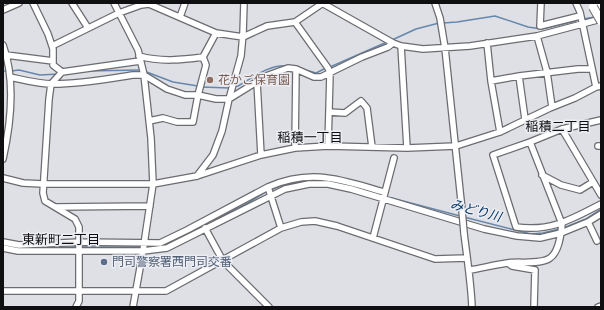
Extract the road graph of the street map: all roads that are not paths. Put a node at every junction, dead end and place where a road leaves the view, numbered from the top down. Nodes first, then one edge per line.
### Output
1 (19, 3) edge
2 (33, 3) edge
3 (72, 3) edge
4 (114, 3) edge
5 (186, 3) edge
6 (244, 3) edge
7 (323, 3) edge
8 (435, 3) edge
9 (541, 3) edge
10 (576, 3) edge
11 (596, 5) edge
12 (3, 10) edge
13 (119, 13) junction
14 (580, 16) junction
15 (180, 17) junction
16 (601, 20) edge
17 (295, 22) junction
18 (582, 24) junction
19 (88, 28) junction
20 (216, 33) junction
21 (537, 36) junction
22 (243, 37) junction
23 (393, 43) junction
24 (487, 43) junction
25 (3, 45) edge
26 (52, 46) junction
27 (401, 46) junction
28 (445, 48) junction
29 (6, 55) junction
30 (203, 57) junction
31 (140, 59) junction
32 (53, 61) junction
33 (296, 69) junction
34 (592, 69) junction
35 (62, 72) junction
36 (546, 72) junction
37 (330, 73) junction
38 (144, 75) junction
39 (10, 76) junction
40 (519, 76) junction
41 (491, 81) junction
42 (257, 82) junction
43 (52, 84) junction
44 (598, 87) edge
45 (198, 95) junction
46 (229, 99) junction
47 (552, 107) junction
48 (329, 112) junction
49 (525, 120) junction
50 (601, 120) edge
51 (149, 121) junction
52 (562, 129) junction
53 (500, 132) junction
54 (530, 142) junction
55 (328, 146) junction
56 (456, 146) junction
57 (372, 147) junction
58 (295, 148) junction
59 (407, 148) junction
60 (261, 156) junction
61 (394, 158) dead end
62 (3, 159) edge
63 (542, 175) junction
64 (196, 176) junction
65 (3, 178) edge
66 (593, 182) junction
67 (43, 184) junction
68 (153, 184) junction
69 (268, 187) junction
70 (599, 188) edge
71 (384, 192) junction
72 (271, 195) junction
73 (601, 195) edge
74 (382, 199) junction
75 (601, 204) edge
76 (150, 206) junction
77 (54, 207) junction
78 (601, 214) edge
79 (588, 222) junction
80 (562, 224) junction
81 (205, 228) junction
82 (281, 228) junction
83 (561, 233) junction
84 (373, 238) junction
85 (597, 241) dead end
86 (3, 242) edge
87 (80, 242) junction
88 (144, 243) junction
89 (3, 248) edge
90 (79, 251) junction
91 (143, 251) junction
92 (467, 258) junction
93 (223, 261) junction
94 (508, 263) junction
95 (470, 270) junction
96 (3, 291) edge
97 (79, 291) junction
98 (136, 292) junction
99 (76, 307) edge
100 (133, 307) edge
101 (269, 307) edge
102 (472, 307) edge
103 (534, 307) edge

1 - 12 street
2 - 26 street
3 - 19 street
4 - 13 street
5 - 15 street
6 - 22 street
7 - 17 street
7 - 23 street
8 - 28 street
9 - 14 street
10 - 14 street
11 - 16 highway, bridge
13 - 15 street
13 - 19 street
13 - 31 street
14 - 18 street
15 - 20 street
16 - 18 street
17 - 22 street
17 - 37 street
18 - 21 street
18 - 34 street
19 - 26 street
20 - 22 street
20 - 30 street
21 - 24 street
21 - 36 street
22 - 46 street
23 - 27 street
23 - 37 street
24 - 28 street
24 - 41 street
25 - 29 street
26 - 32 street
27 - 28 street
27 - 59 street
28 - 56 street
29 - 32 street
29 - 39 street
30 - 31 street
30 - 45 street
31 - 35 street
31 - 38 street
32 - 35 street
33 - 37 street
33 - 42 street
33 - 58 street
34 - 36 street
34 - 44 street
35 - 43 street
36 - 40 street
36 - 47 street
37 - 48 street
38 - 43 street
38 - 45 street
38 - 51 street
39 - 43 street
39 - 62 street
40 - 41 street
40 - 49 street
41 - 53 street
42 - 46 street
42 - 60 street
43 - 67 street
44 - 47 street
45 - 46 street
45 - 51 street
46 - 64 street
47 - 49 street
48 - 55 street
48 - 57 street
49 - 53 street
50 - 52 street
51 - 68 street
52 - 54 street
52 - 66 street
53 - 56 street
54 - 63 street
54 - 80 street
55 - 57 street
55 - 58 street
56 - 59 street
56 - 92 street, bridge
57 - 59 street
58 - 60 street
60 - 64 street
61 - 71 street
63 - 66 street
63 - 80 street
64 - 68 street
65 - 67 street
66 - 70 street
67 - 68 street
67 - 77 street
68 - 76 street
69 - 71 street
69 - 72 street
69 - 88 street
70 - 73 street
71 - 74 street
72 - 74 street
72 - 81 street
72 - 82 street
74 - 83 street
74 - 84 street
75 - 80 street
76 - 77 street
76 - 88 street
77 - 87 street
78 - 79 street
79 - 83 street
79 - 85 street
80 - 83 street
81 - 91 street
81 - 93 street
82 - 84 street
82 - 93 street
83 - 94 street
84 - 92 street
86 - 87 street
87 - 88 street
87 - 90 street
88 - 91 street
89 - 90 street
90 - 91 street
90 - 97 street
91 - 98 street
92 - 95 street
93 - 98 street
93 - 101 street
94 - 95 street
94 - 103 street
95 - 102 street
96 - 97 street
97 - 98 street
97 - 99 street
98 - 100 street

